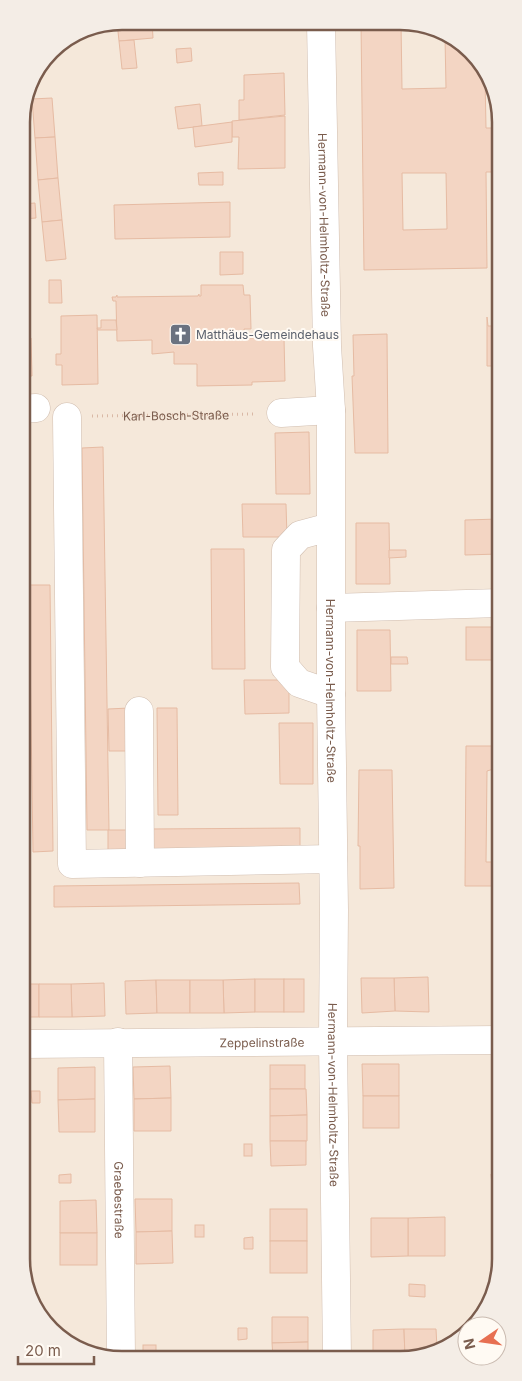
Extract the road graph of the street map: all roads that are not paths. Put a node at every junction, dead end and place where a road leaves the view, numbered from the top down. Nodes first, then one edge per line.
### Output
1 (321, 30) edge
2 (331, 410) junction
3 (281, 413) road end
4 (67, 417) road end
5 (330, 527) junction
6 (492, 603) edge
7 (331, 608) junction
8 (331, 694) junction
9 (139, 711) dead end
10 (333, 859) junction
11 (140, 863) junction
12 (492, 1040) edge
13 (332, 1041) junction
14 (118, 1042) junction
15 (30, 1044) edge
16 (122, 1351) edge
17 (337, 1351) edge

1 - 2 street, Hermann-von-Helmholtz-Straße
2 - 3 street
2 - 5 street, Hermann-von-Helmholtz-Straße
4 - 11 street
5 - 7 street, Hermann-von-Helmholtz-Straße
5 - 8 street
6 - 7 street
7 - 8 street, Hermann-von-Helmholtz-Straße
8 - 10 street, Hermann-von-Helmholtz-Straße
9 - 11 street
10 - 11 street
10 - 13 street, Hermann-von-Helmholtz-Straße
12 - 13 street, Zeppelinstraße
13 - 14 street, Zeppelinstraße
13 - 17 street, Hermann-von-Helmholtz-Straße
14 - 15 street, Zeppelinstraße
14 - 16 street, Graebestraße

